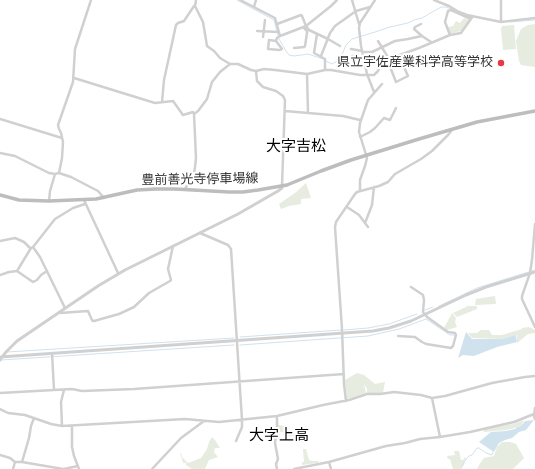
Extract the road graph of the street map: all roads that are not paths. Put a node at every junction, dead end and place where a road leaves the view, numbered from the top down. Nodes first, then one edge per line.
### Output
1 (90, 0) edge
2 (196, 0) edge
3 (240, 0) edge
4 (256, 0) edge
5 (337, 0) edge
6 (352, 0) edge
7 (375, 0) edge
8 (434, 0) edge
9 (501, 0) edge
10 (195, 5) junction
11 (370, 6) junction
12 (254, 7) junction
13 (356, 11) junction
14 (472, 18) junction
15 (535, 18) edge
16 (265, 20) dead end
17 (501, 22) junction
18 (276, 24) junction
19 (421, 24) dead end
20 (359, 25) junction
21 (304, 27) junction
22 (257, 31) dead end
23 (264, 32) junction
24 (278, 32) junction
25 (317, 34) junction
26 (450, 35) junction
27 (280, 36) junction
28 (422, 36) junction
29 (263, 37) dead end
30 (328, 39) junction
31 (276, 40) junction
32 (378, 40) dead end
33 (432, 43) junction
34 (340, 46) dead end
35 (382, 47) junction
36 (294, 48) dead end
37 (351, 49) dead end
38 (356, 50) junction
39 (362, 52) junction
40 (321, 56) junction
41 (399, 56) junction
42 (363, 57) junction
43 (388, 59) junction
44 (230, 64) junction
45 (325, 70) junction
46 (256, 71) junction
47 (307, 74) junction
48 (367, 74) junction
49 (74, 78) junction
50 (382, 84) dead end
51 (374, 92) junction
52 (162, 102) junction
53 (396, 108) dead end
54 (285, 111) junction
55 (535, 111) edge
56 (308, 112) junction
57 (194, 114) junction
58 (0, 119) edge
59 (360, 120) junction
60 (452, 129) junction
61 (360, 137) junction
62 (62, 138) junction
63 (0, 153) edge
64 (366, 155) junction
65 (59, 173) junction
66 (54, 174) junction
67 (282, 186) junction
68 (374, 187) junction
69 (185, 189) junction
70 (360, 191) junction
71 (0, 195) edge
72 (104, 198) junction
73 (49, 201) junction
74 (84, 202) junction
75 (347, 206) junction
76 (365, 223) junction
77 (535, 224) edge
78 (368, 227) dead end
79 (200, 233) junction
80 (0, 241) edge
81 (173, 246) junction
82 (32, 248) junction
83 (17, 271) junction
84 (47, 271) junction
85 (535, 272) edge
86 (118, 273) junction
87 (529, 273) junction
88 (0, 275) edge
89 (411, 288) dead end
90 (65, 308) junction
91 (57, 313) junction
92 (425, 315) junction
93 (535, 327) edge
94 (342, 334) junction
95 (398, 336) dead end
96 (237, 341) junction
97 (2, 356) edge
98 (52, 356) junction
99 (344, 374) junction
100 (535, 376) edge
101 (240, 381) junction
102 (54, 390) junction
103 (64, 390) junction
104 (0, 393) edge
105 (432, 398) junction
106 (346, 400) junction
107 (535, 408) edge
108 (0, 409) edge
109 (534, 414) edge
110 (277, 416) junction
111 (34, 418) junction
112 (535, 419) edge
113 (205, 420) junction
114 (242, 420) junction
115 (62, 426) junction
116 (72, 426) junction
117 (440, 437) junction
118 (236, 441) dead end
119 (0, 455) edge
120 (15, 462) junction
121 (22, 462) junction
122 (329, 462) junction
123 (78, 468) edge
124 (13, 469) edge
125 (64, 469) edge
126 (152, 469) edge
127 (277, 469) edge
128 (294, 469) edge
129 (331, 469) edge

1 - 49 street
2 - 10 street
3 - 12 street
4 - 12 street
5 - 21 street
6 - 13 street
7 - 11 street
8 - 14 street
9 - 17 street
10 - 44 street
10 - 52 street
11 - 13 street
11 - 20 street
12 - 18 street
13 - 20 street
13 - 30 street
14 - 17 street
14 - 26 street
14 - 26 street
15 - 17 street
16 - 23 street
18 - 21 street
18 - 24 street
19 - 28 street
20 - 39 street
21 - 25 street
21 - 27 street
21 - 36 street
22 - 23 street
23 - 24 street
23 - 29 street
24 - 27 street
25 - 30 street
25 - 40 street
26 - 33 street
27 - 31 street
28 - 33 street
28 - 35 street
30 - 34 street
30 - 40 street
31 - 31 street
32 - 35 street
33 - 41 street
35 - 39 street
35 - 43 street
37 - 38 street
38 - 39 street
38 - 42 street
39 - 42 street
40 - 45 street
41 - 43 street
41 - 43 street
42 - 48 street
43 - 48 street
44 - 46 street
44 - 57 street
45 - 47 street
45 - 48 street
46 - 47 street
46 - 54 street
47 - 56 street
48 - 51 street
49 - 52 street
49 - 62 street
50 - 51 street
51 - 59 street
52 - 57 street
53 - 61 street
54 - 56 street
54 - 67 street
55 - 60 main road, 豊前善光寺停車場線
56 - 59 street
57 - 69 street
58 - 62 street
59 - 61 street
60 - 64 main road, 豊前善光寺停車場線
60 - 68 street
61 - 64 street
62 - 65 street
63 - 66 street
64 - 67 main road, 豊前善光寺停車場線
64 - 70 street
65 - 66 street
65 - 72 street
66 - 73 street
67 - 69 main road, 豊前善光寺停車場線
67 - 79 street
68 - 70 street
68 - 76 street
69 - 72 main road, 豊前善光寺停車場線
70 - 75 street
71 - 73 main road, 豊前善光寺停車場線
72 - 74 main road, 豊前善光寺停車場線
73 - 74 main road, 豊前善光寺停車場線
74 - 82 street
74 - 86 street
75 - 76 street
75 - 94 street
76 - 78 street
77 - 87 street
79 - 81 street
79 - 96 street
80 - 82 street
81 - 86 street
81 - 91 street
82 - 83 street
82 - 84 street
83 - 84 street
83 - 88 street
84 - 90 street
85 - 87 street
86 - 90 street
87 - 92 street
87 - 93 street
89 - 92 street
90 - 91 street
91 - 97 street
92 - 94 street
92 - 95 street
94 - 96 street
94 - 99 street
96 - 98 street
96 - 101 street
97 - 98 street
98 - 102 street
99 - 101 street
99 - 106 street
100 - 105 street
101 - 103 street
101 - 114 street
102 - 103 street
102 - 104 street
103 - 115 street
105 - 106 street
105 - 117 street
106 - 110 street
107 - 109 street
108 - 111 street
109 - 112 street
109 - 117 street
110 - 114 street
110 - 127 street
111 - 115 street
111 - 121 street
113 - 114 street
113 - 116 street
113 - 126 street
114 - 118 street
115 - 116 street
116 - 123 street
117 - 122 street
119 - 120 street
120 - 121 street
120 - 124 street
121 - 125 street
122 - 128 street
122 - 129 street
123 - 125 street

